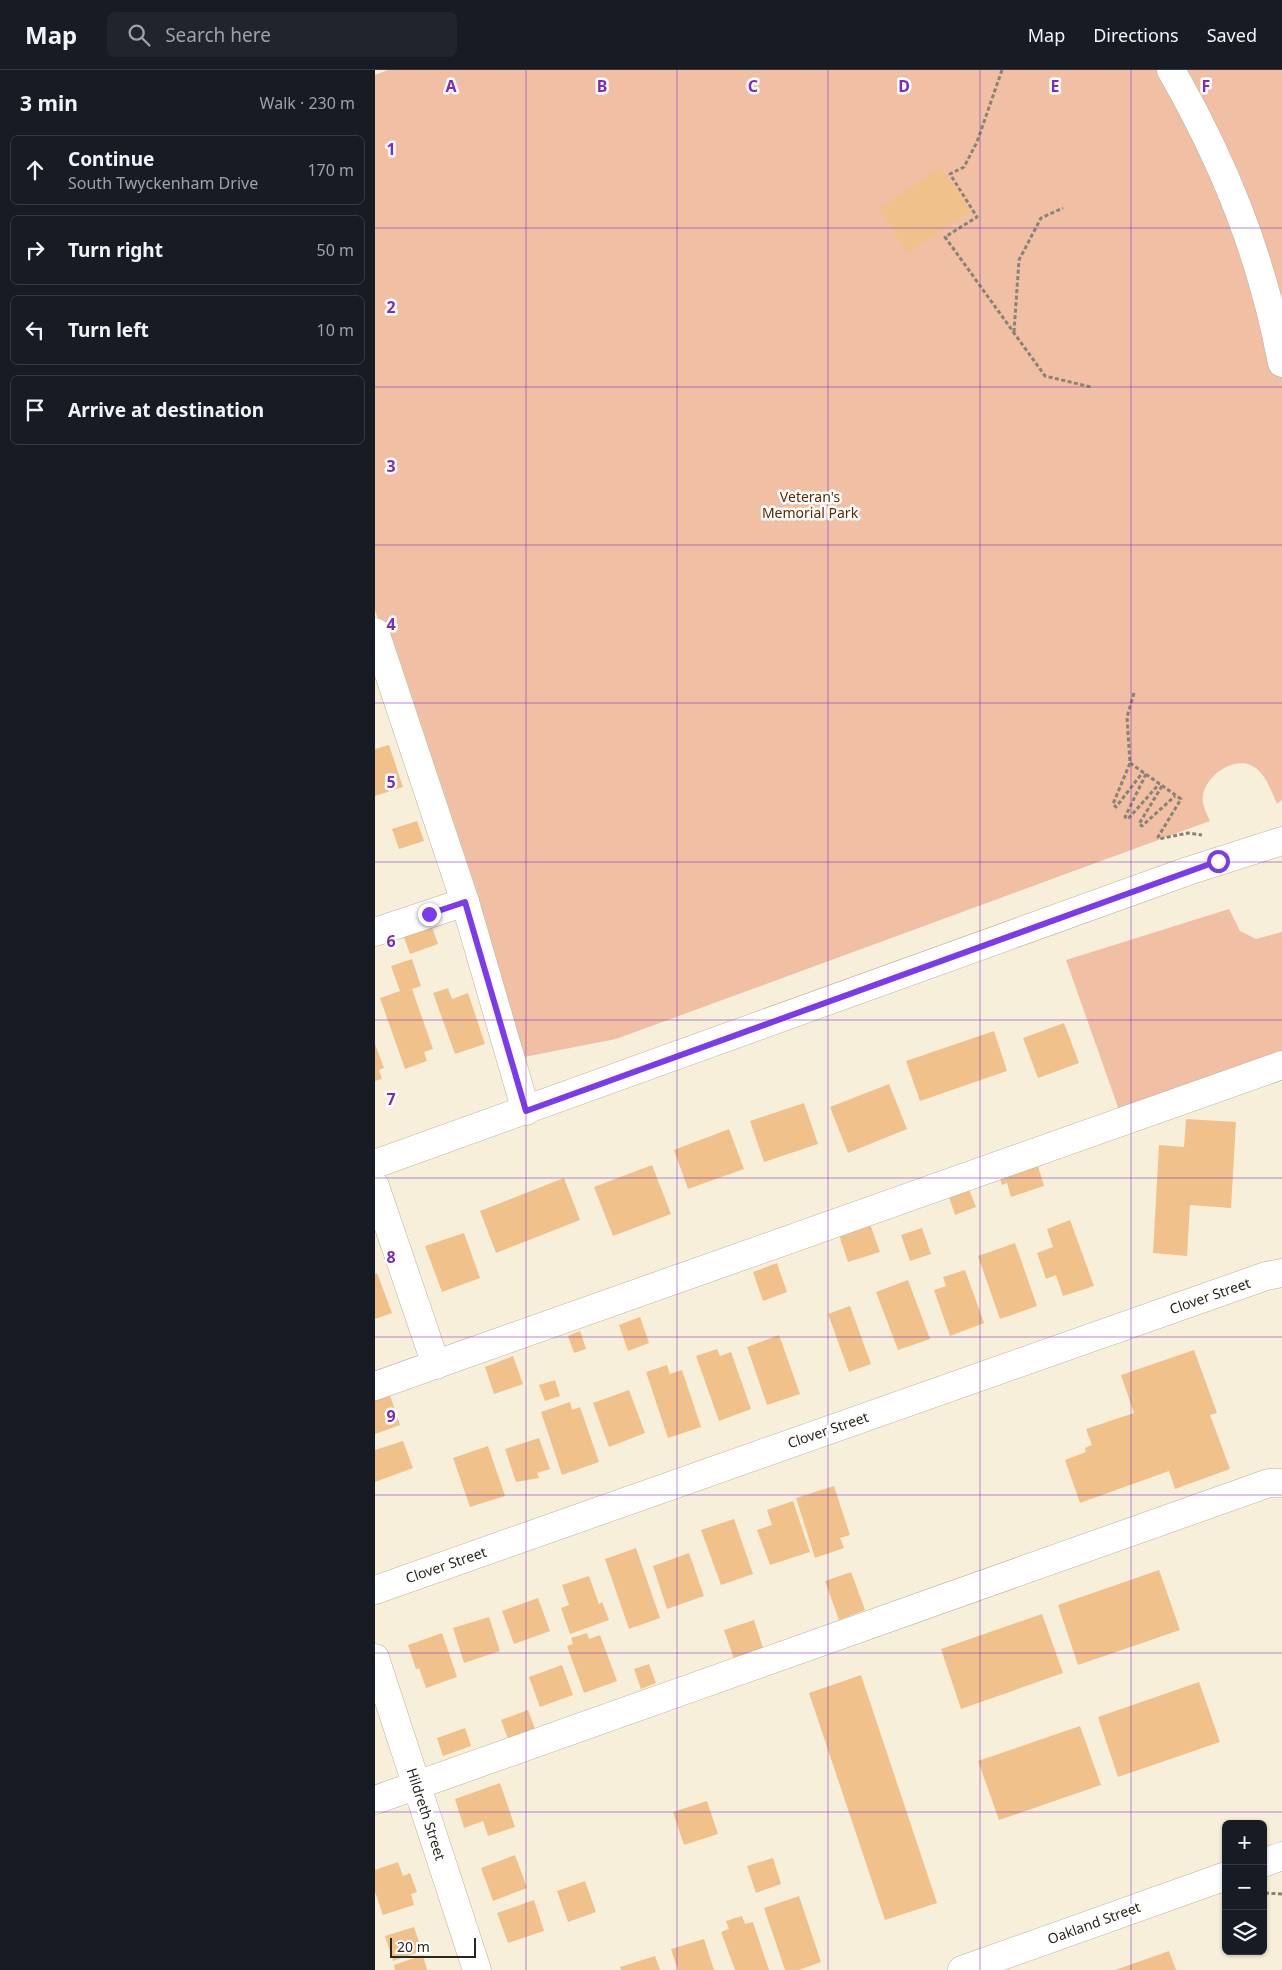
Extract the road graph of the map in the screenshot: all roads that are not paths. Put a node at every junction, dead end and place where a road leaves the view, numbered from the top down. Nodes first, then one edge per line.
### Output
1 (1171, 70) edge
2 (1282, 363) edge
3 (375, 632) edge
4 (1282, 841) edge
5 (465, 902) junction
6 (375, 932) edge
7 (1282, 1065) edge
8 (526, 1111) junction
9 (375, 1164) edge
10 (375, 1186) edge
11 (1282, 1273) edge
12 (436, 1365) junction
13 (375, 1386) edge
14 (1282, 1483) edge
15 (375, 1590) edge
16 (375, 1658) edge
17 (416, 1785) junction
18 (375, 1800) edge
19 (1282, 1856) edge
20 (1267, 1861) edge
21 (1222, 1877) edge
22 (477, 1970) edge
23 (962, 1970) edge

1 - 2 street
3 - 5 street
4 - 8 street
5 - 6 street
5 - 8 street
7 - 12 street
8 - 9 street
10 - 12 street
11 - 15 street, Clover Street
12 - 13 street
14 - 17 street
16 - 17 street, Hildreth Street
17 - 18 street
17 - 22 street, Hildreth Street
19 - 20 street
21 - 23 street, Oakland Street

